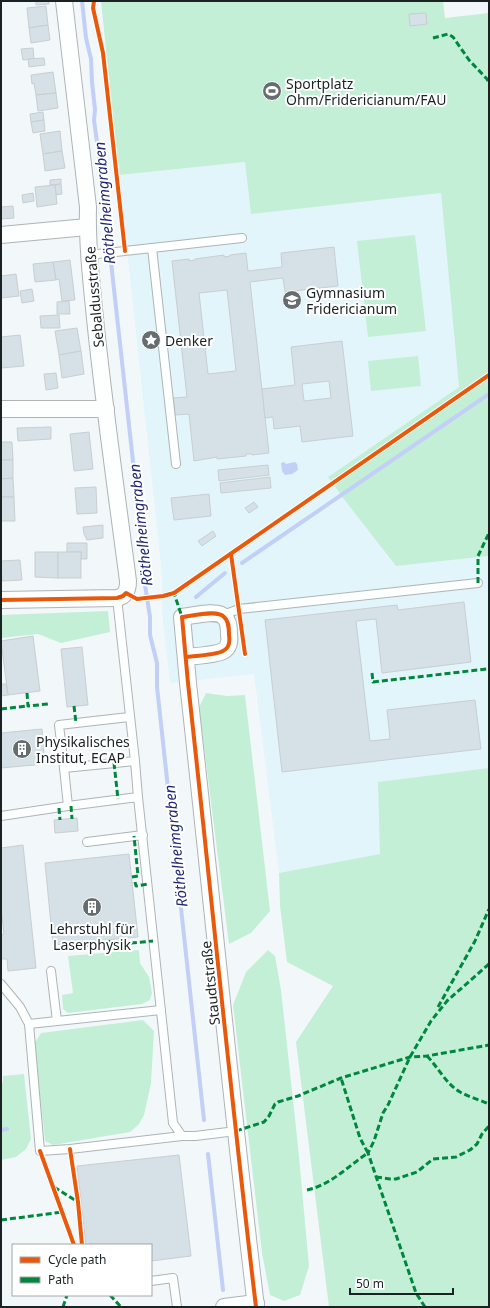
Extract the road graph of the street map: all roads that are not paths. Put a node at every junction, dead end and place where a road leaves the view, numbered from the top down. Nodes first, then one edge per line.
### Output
1 (64, 1) edge
2 (87, 227) junction
3 (1, 235) edge
4 (242, 238) dead end
5 (152, 248) junction
6 (94, 254) junction
7 (1, 409) edge
8 (106, 409) junction
9 (176, 464) dead end
10 (478, 583) dead end
11 (122, 595) junction
12 (1, 600) edge
13 (223, 615) junction
14 (186, 657) junction
15 (129, 717) junction
16 (135, 761) junction
17 (64, 768) junction
18 (138, 797) junction
19 (68, 806) junction
20 (1, 816) edge
21 (143, 835) junction
22 (87, 842) dead end
23 (52, 971) dead end
24 (1, 984) edge
25 (161, 1010) junction
26 (57, 1021) junction
27 (29, 1024) junction
28 (236, 1131) junction
29 (182, 1136) junction
30 (152, 1281) edge
31 (256, 1305) edge
32 (177, 1307) edge
33 (224, 1307) edge

1 - 2 street, Sebaldusstraße
2 - 3 street
2 - 6 street, Sebaldusstraße
4 - 5 lane
5 - 6 lane
5 - 9 lane
6 - 8 street, Sebaldusstraße
7 - 8 street
8 - 11 street, Sebaldusstraße
10 - 13 lane
11 - 12 street
11 - 15 lane
13 - 14 street
13 - 14 street, Staudtstraße
14 - 28 street, Staudtstraße
15 - 16 lane
15 - 17 lane
16 - 17 lane
16 - 18 lane
17 - 19 lane
18 - 19 lane
18 - 21 lane
19 - 20 lane
21 - 22 lane
21 - 25 lane
23 - 26 lane
24 - 27 lane
25 - 26 lane
25 - 29 lane
26 - 27 lane
27 - 29 lane
28 - 29 lane
28 - 31 street, Staudtstraße
30 - 32 lane
31 - 33 street

